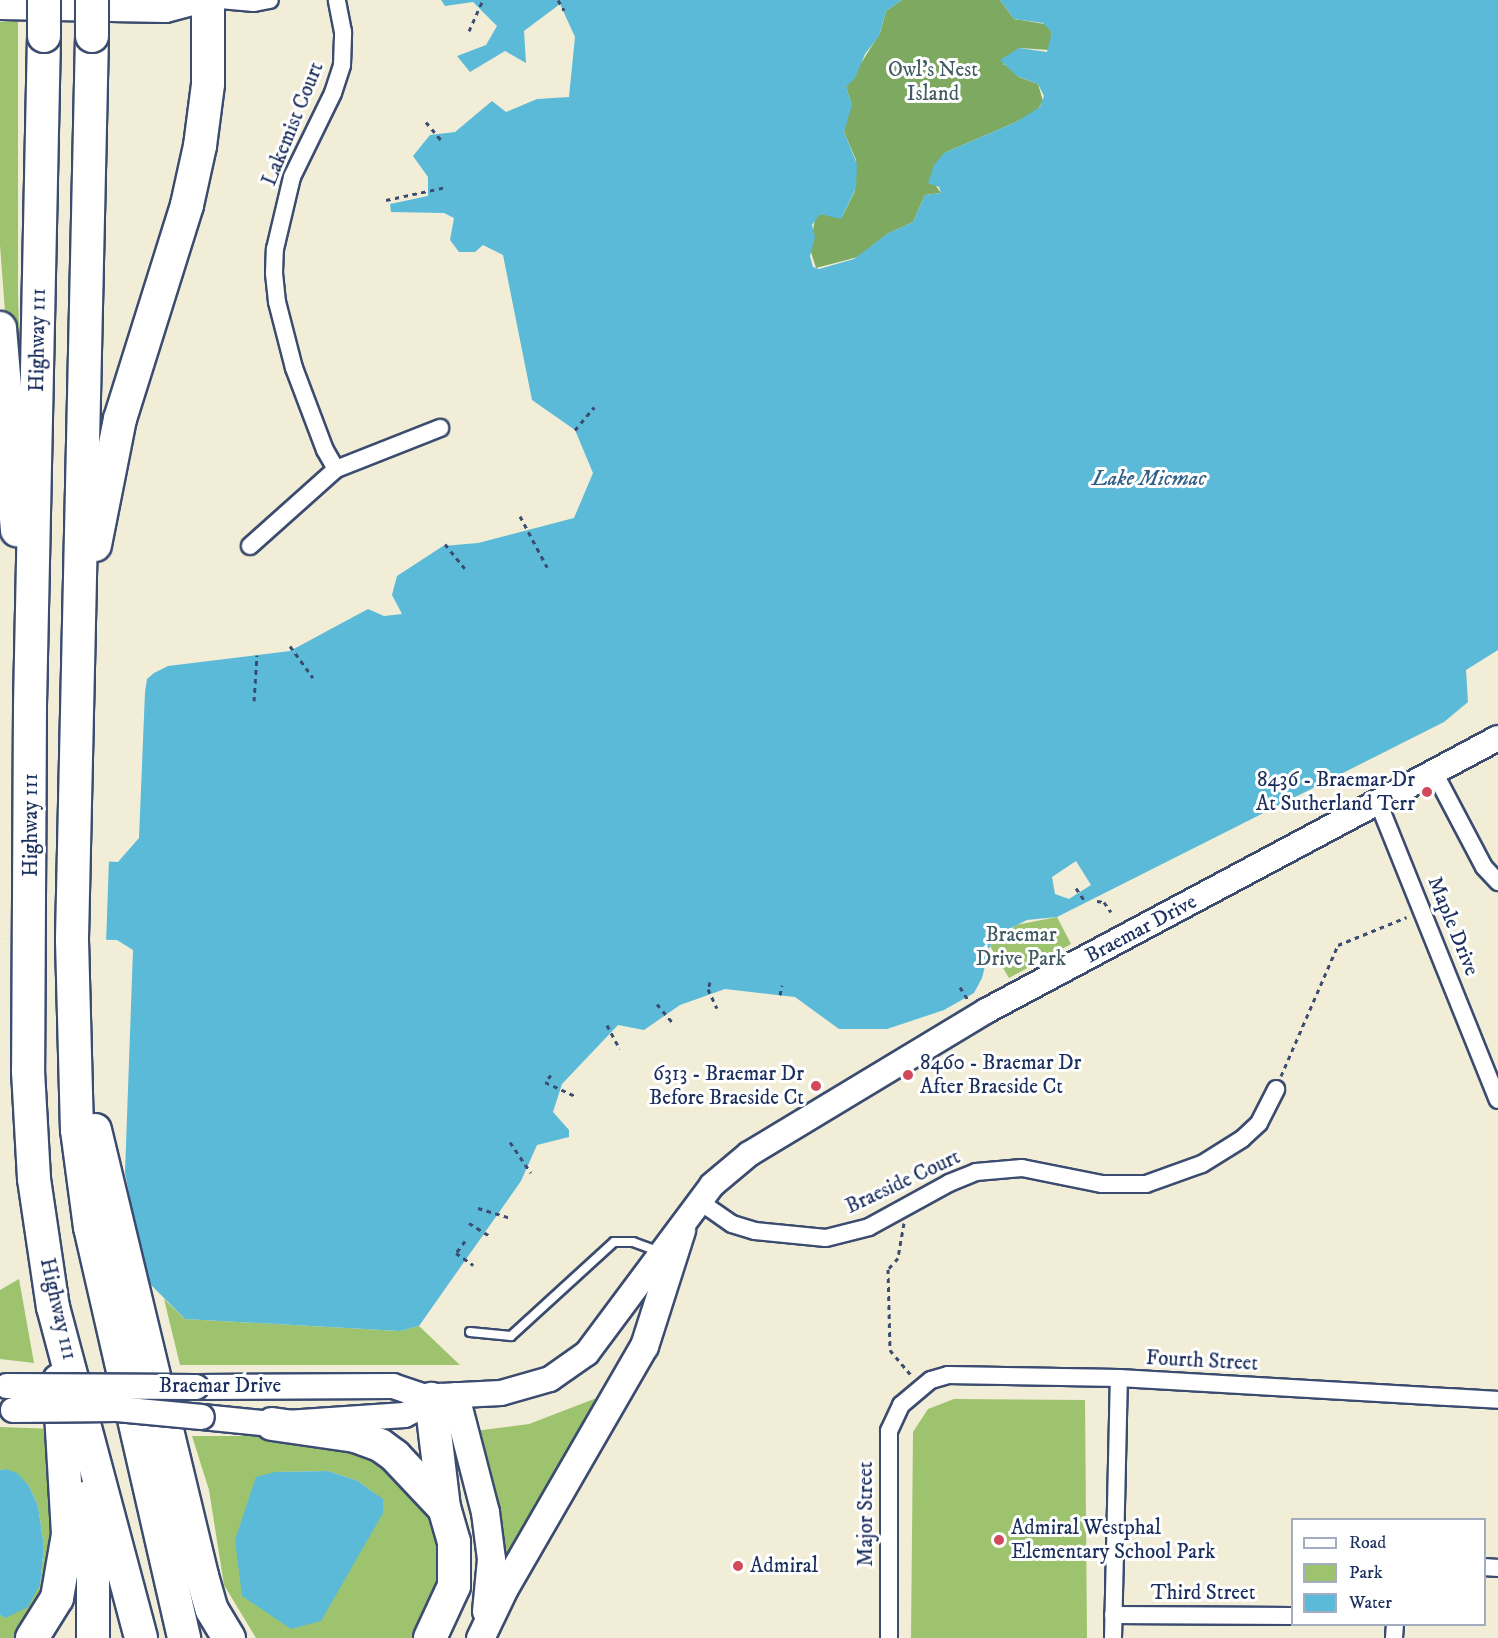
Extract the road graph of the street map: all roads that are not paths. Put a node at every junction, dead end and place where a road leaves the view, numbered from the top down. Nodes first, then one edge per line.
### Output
1 (44, 0) edge
2 (92, 0) edge
3 (202, 0) edge
4 (208, 0) edge
5 (220, 0) edge
6 (270, 0) edge
7 (337, 0) edge
8 (0, 7) edge
9 (0, 328) edge
10 (440, 428) dead end
11 (336, 469) junction
12 (250, 546) dead end
13 (78, 629) junction
14 (30, 707) junction
15 (1497, 742) edge
16 (1434, 771) junction
17 (1378, 802) junction
18 (1498, 882) edge
19 (74, 1044) junction
20 (1275, 1089) road end
21 (1498, 1100) edge
22 (699, 1201) junction
23 (681, 1230) junction
24 (664, 1253) junction
25 (53, 1307) junction
26 (470, 1332) dead end
27 (1119, 1378) junction
28 (3, 1386) edge
29 (914, 1391) joint
30 (443, 1397) junction
31 (1498, 1400) edge
32 (7, 1410) edge
33 (272, 1424) junction
34 (444, 1508) junction
35 (1113, 1615) junction
36 (1291, 1616) edge
37 (184, 1637) edge
38 (32, 1638) edge
39 (93, 1638) edge
40 (141, 1638) edge
41 (228, 1638) edge
42 (430, 1638) edge
43 (479, 1638) edge
44 (889, 1638) edge
45 (1113, 1638) edge

1 - 14 highway, Highway 111, bridge
2 - 13 highway, Highway 111, bridge
3 - 8 main road
4 - 13 highway
5 - 6 street
7 - 11 street, Lakemist Court
9 - 14 highway
10 - 11 street
11 - 12 street
13 - 19 highway, Highway 111
14 - 25 highway, Highway 111
15 - 16 main road, Braemar Drive
16 - 17 main road, Braemar Drive
16 - 18 street
17 - 21 street, Maple Drive
17 - 22 main road, Braemar Drive
19 - 37 highway, Highway 111
19 - 41 highway
20 - 22 street, Braeside Court
22 - 23 main road, Braemar Drive
23 - 24 main road, Braemar Drive
23 - 43 main road
24 - 26 lane
24 - 30 main road, Braemar Drive
25 - 38 highway
25 - 39 highway
25 - 40 highway, Highway 111
27 - 29 street, Fourth Street
27 - 31 street, Fourth Street
27 - 35 street
28 - 30 main road, Braemar Drive, bridge
29 - 44 street, Major Street
30 - 33 main road, Braemar Drive
30 - 34 highway
30 - 43 main road
32 - 33 main road, Braemar Drive, bridge
33 - 34 highway
34 - 42 highway
35 - 36 street, Third Street
35 - 45 street

